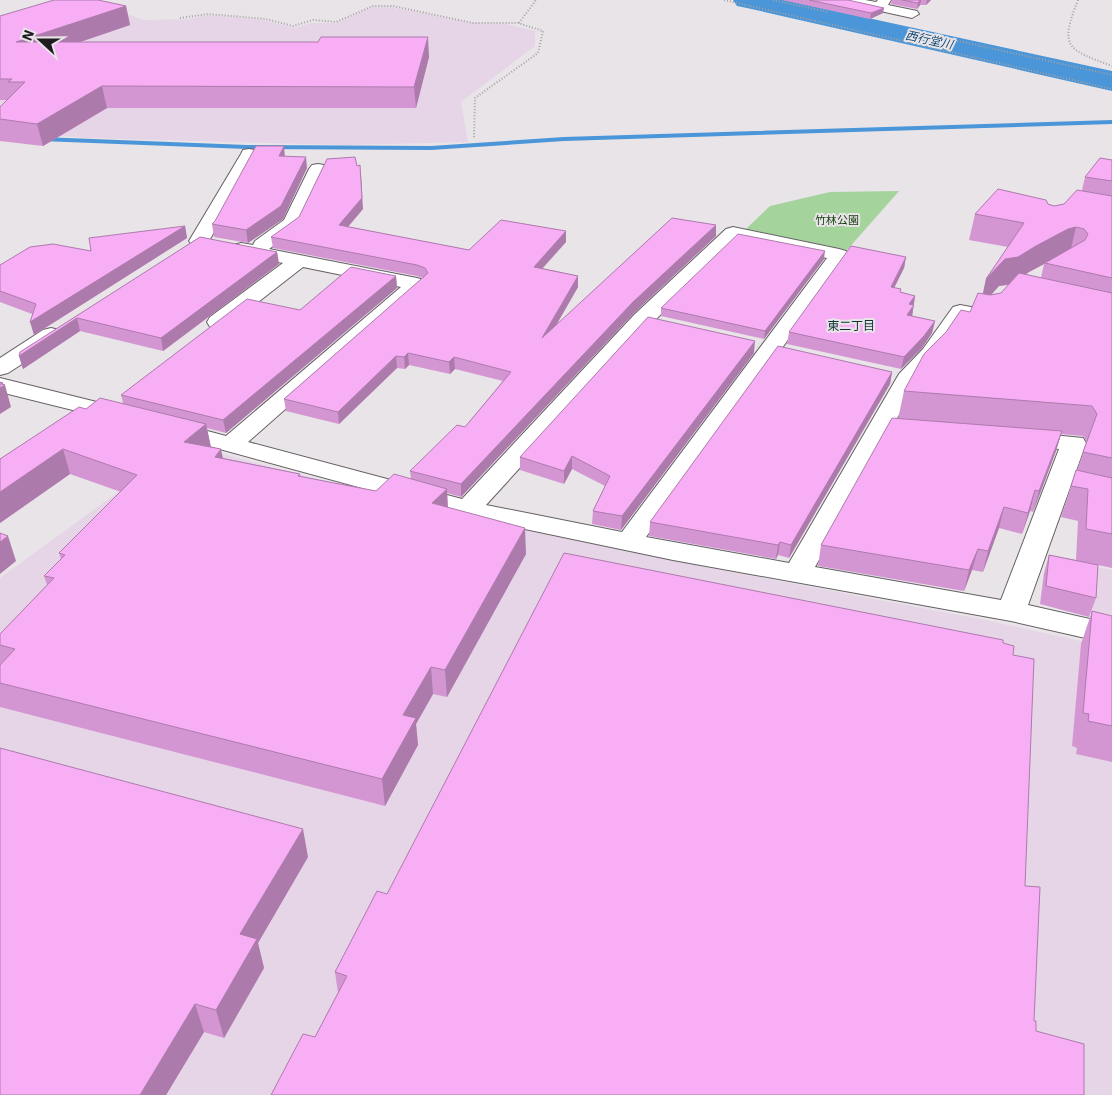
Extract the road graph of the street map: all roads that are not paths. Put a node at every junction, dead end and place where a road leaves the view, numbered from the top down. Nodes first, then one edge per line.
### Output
1 (848, 0) edge
2 (882, 3) edge
3 (912, 14) dead end
4 (249, 154) edge
5 (318, 169) dead end
6 (252, 251) junction
7 (299, 260) junction
8 (1007, 291) edge
9 (642, 320) junction
10 (66, 326) edge
11 (670, 326) edge
12 (204, 332) edge
13 (0, 368) edge
14 (0, 385) edge
15 (125, 392) edge
16 (102, 410) junction
17 (878, 428) junction
18 (908, 430) edge
19 (996, 437) edge
20 (231, 444) junction
21 (1058, 488) junction
22 (1085, 495) edge
23 (468, 509) junction
24 (628, 542) junction
25 (797, 574) junction
26 (1011, 611) junction
27 (1112, 634) edge

1 - 2 street
2 - 3 street
4 - 6 street
5 - 6 street
6 - 7 street
7 - 12 street
7 - 20 street
8 - 17 street
9 - 11 street
9 - 23 street
9 - 24 street
10 - 13 street
14 - 16 street
15 - 16 street
16 - 20 street
17 - 18 street
17 - 25 street
19 - 21 street
20 - 23 street
21 - 22 street
21 - 26 street
23 - 24 street
24 - 25 street
25 - 26 street
26 - 27 street

